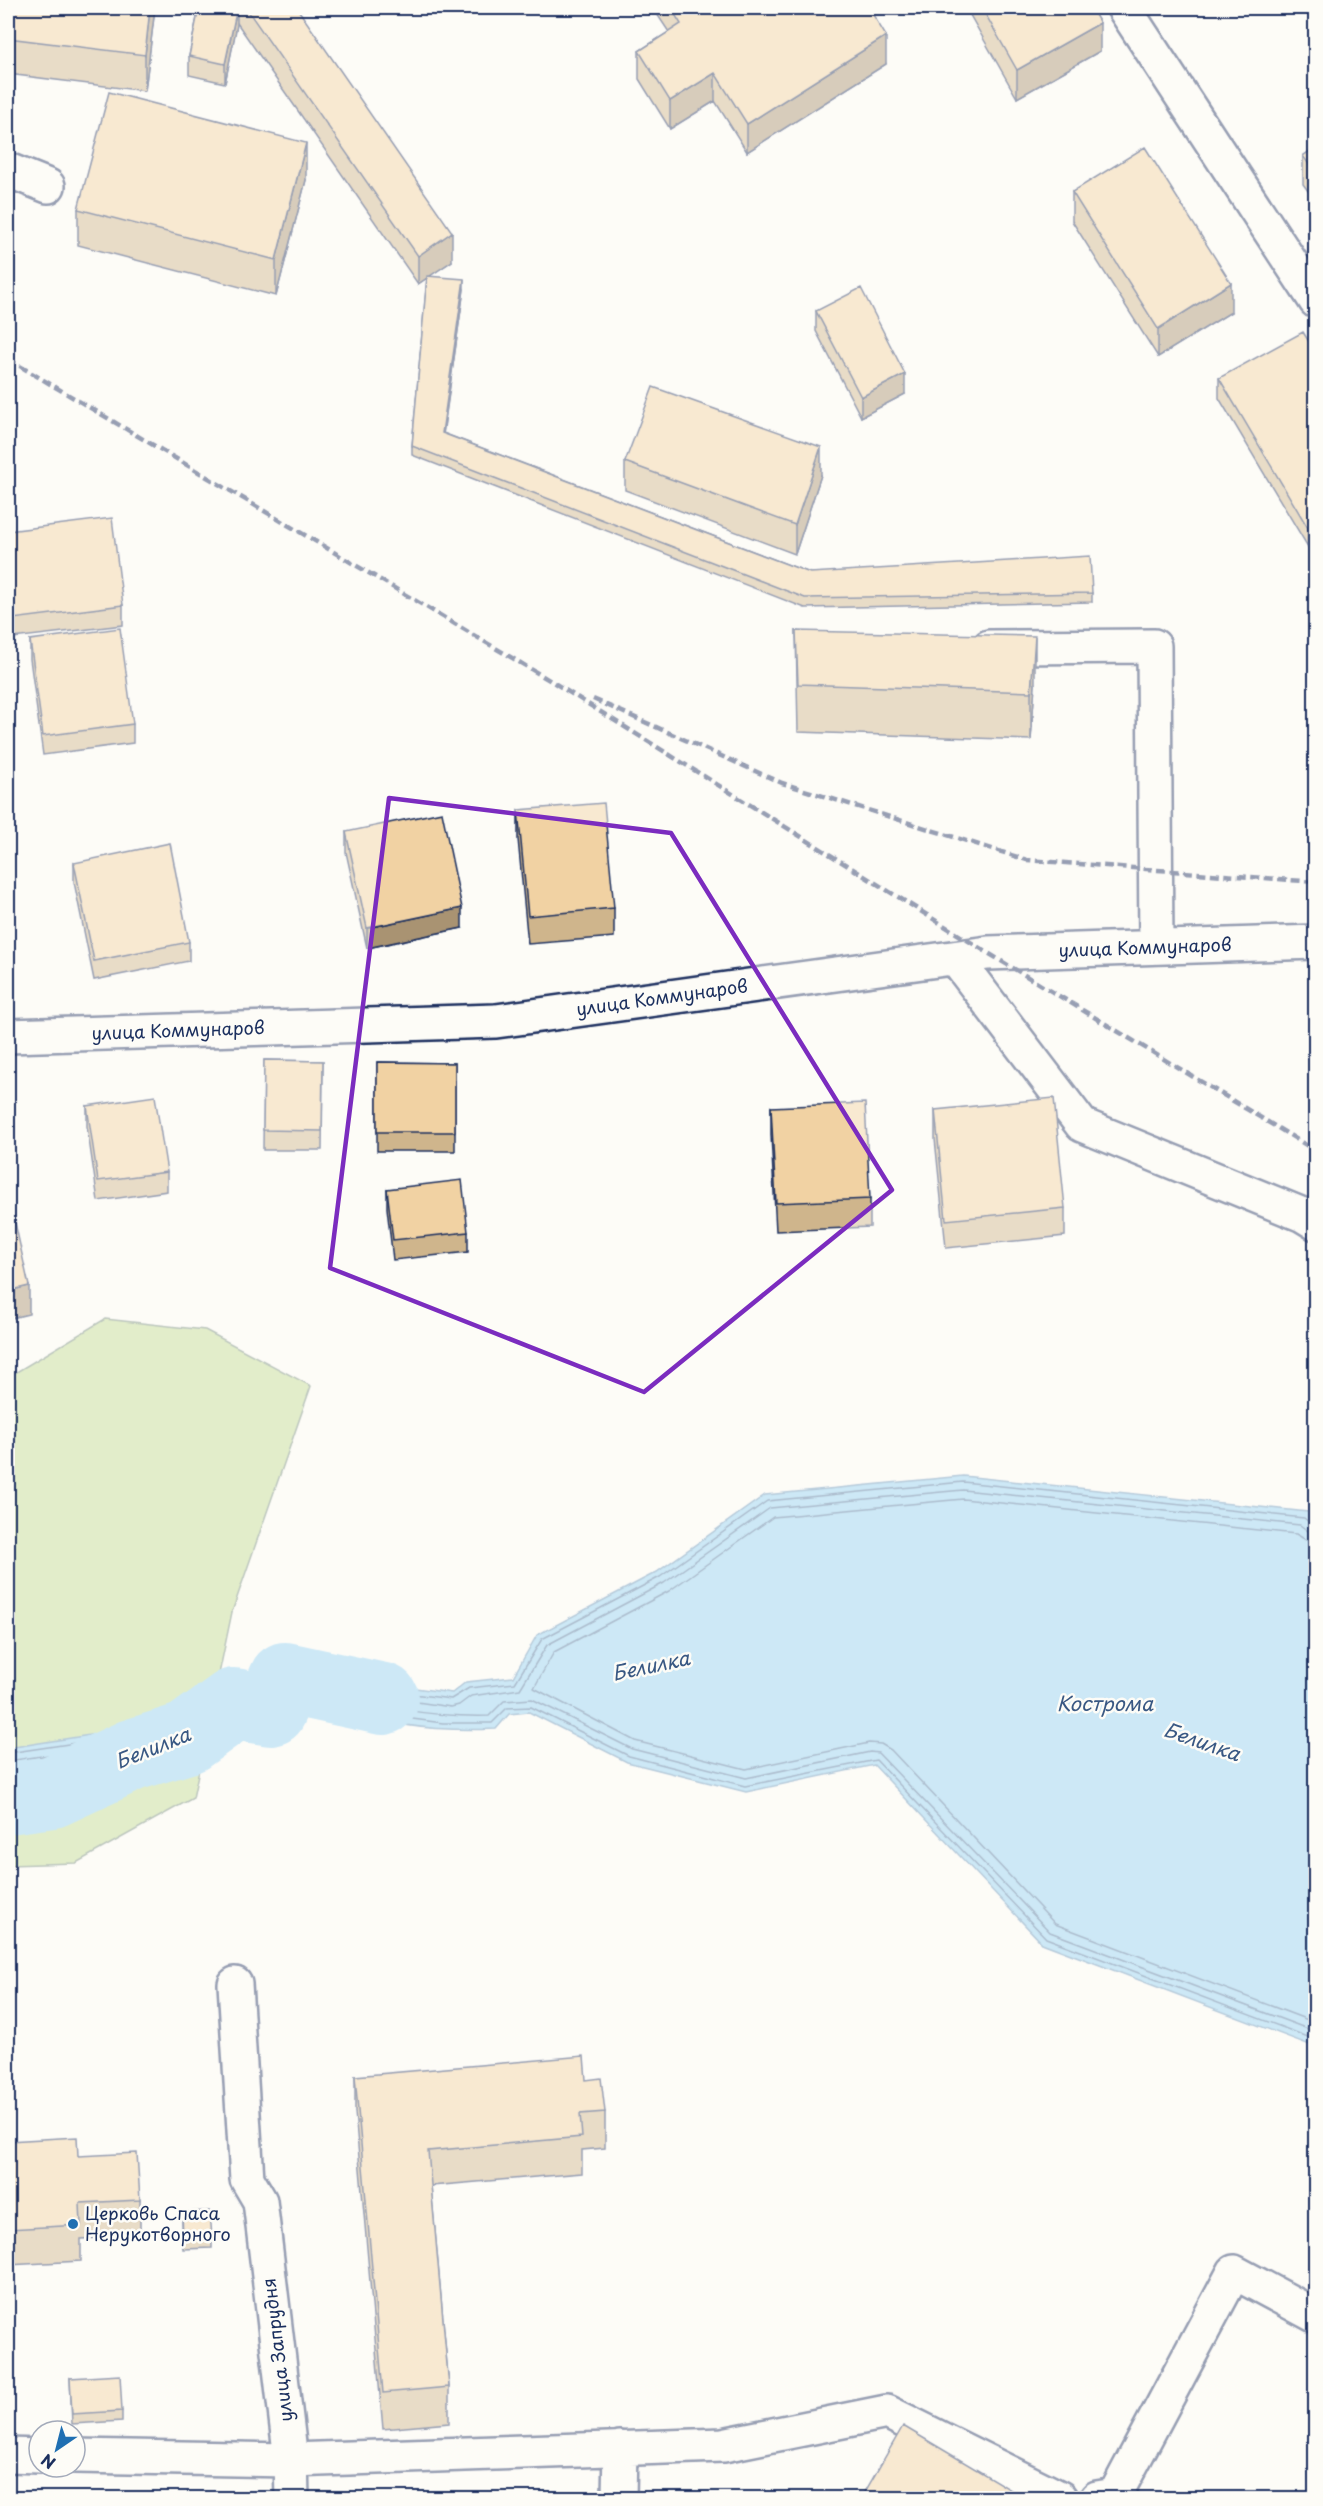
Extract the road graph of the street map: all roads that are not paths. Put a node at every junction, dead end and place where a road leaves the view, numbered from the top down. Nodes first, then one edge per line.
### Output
1 (1124, 8) edge
2 (8, 170) edge
3 (48, 186) dead end
4 (1316, 302) edge
5 (956, 648) edge
6 (1316, 942) edge
7 (1156, 947) junction
8 (955, 958) junction
9 (8, 1036) edge
10 (1316, 1223) edge
11 (235, 1984) dead end
12 (1316, 2316) edge
13 (620, 2448) junction
14 (8, 2455) edge
15 (27, 2456) edge
16 (87, 2456) edge
17 (291, 2460) junction
18 (292, 2499) edge
19 (620, 2499) edge
20 (1060, 2499) edge
21 (1097, 2499) edge

1 - 4 street
2 - 3 street
5 - 7 street
6 - 7 street, улица Коммунаров
7 - 8 street, улица Коммунаров
8 - 9 street, улица Коммунаров
8 - 10 street
11 - 17 street, улица Запрудня
12 - 21 street
13 - 17 street
13 - 19 street
13 - 20 street
14 - 15 street
16 - 17 street
17 - 18 street, улица Запрудня

